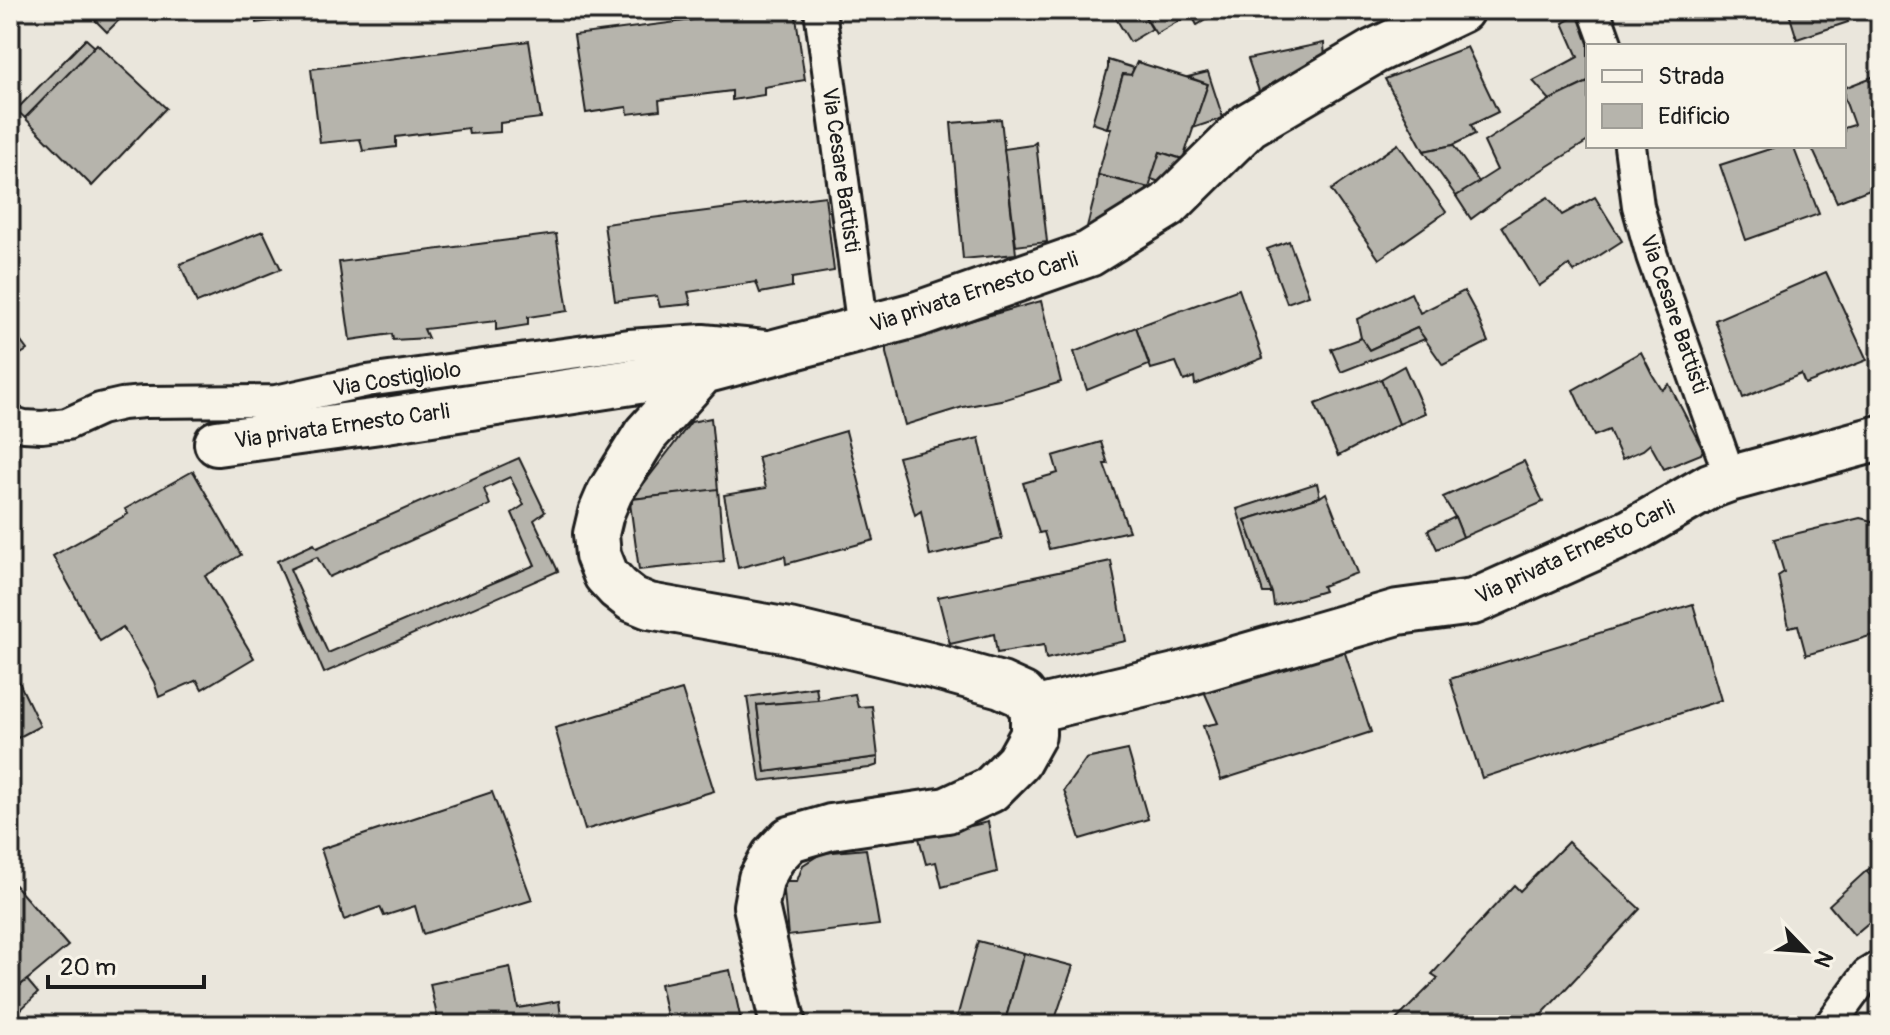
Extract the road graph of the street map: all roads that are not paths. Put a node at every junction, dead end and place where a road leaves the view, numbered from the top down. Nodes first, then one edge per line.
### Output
1 (820, 10) edge
2 (1461, 10) edge
3 (1594, 10) edge
4 (1606, 44) edge
5 (1630, 148) edge
6 (863, 329) junction
7 (787, 349) junction
8 (703, 371) junction
9 (10, 422) edge
10 (1880, 438) edge
11 (217, 443) dead end
12 (1729, 479) junction
13 (1033, 710) junction
14 (1880, 966) edge
15 (783, 1025) edge
16 (1830, 1025) edge

1 - 6 lane, Via Cesare Battisti
2 - 6 street, Via privata Ernesto Carli
3 - 4 lane
5 - 12 lane, Via Cesare Battisti
6 - 7 street, Via privata Ernesto Carli
7 - 8 street, Via privata Ernesto Carli
7 - 9 lane, Via Costigliolo
8 - 11 street, Via privata Ernesto Carli
8 - 13 street
10 - 12 street, Via privata Ernesto Carli
12 - 13 street, Via privata Ernesto Carli
13 - 15 street
14 - 16 lane

